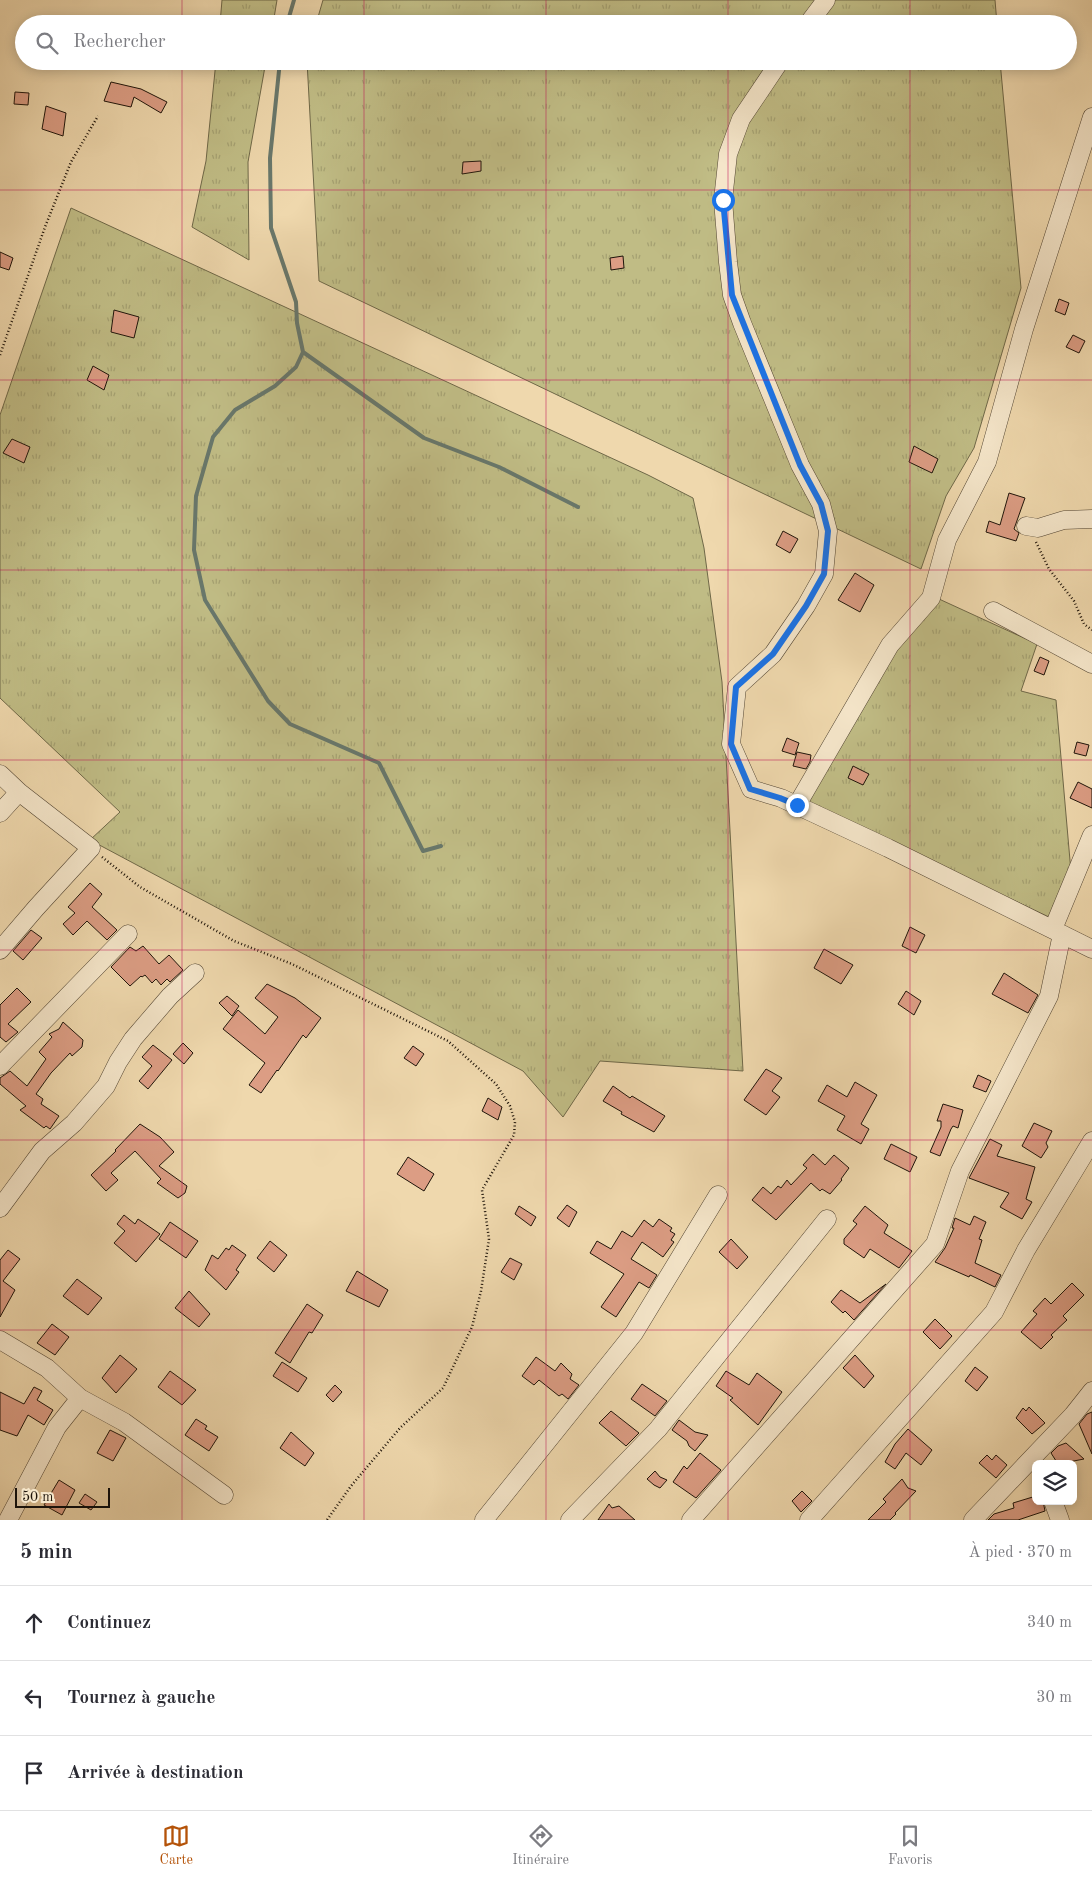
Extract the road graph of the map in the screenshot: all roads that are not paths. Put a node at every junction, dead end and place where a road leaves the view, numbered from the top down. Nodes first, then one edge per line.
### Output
1 (826, 0) edge
2 (815, 15) edge
3 (774, 70) edge
4 (1092, 117) edge
5 (1092, 519) edge
6 (1026, 526) road end
7 (993, 611) dead end
8 (1092, 664) edge
9 (0, 774) edge
10 (19, 792) junction
11 (797, 805) junction
12 (0, 813) edge
13 (1092, 835) edge
14 (1057, 932) junction
15 (128, 934) dead end
16 (1092, 948) edge
17 (0, 950) edge
18 (195, 972) dead end
19 (0, 1066) edge
20 (1092, 1141) edge
21 (718, 1195) dead end
22 (0, 1208) edge
23 (826, 1219) dead end
24 (1, 1344) edge
25 (1092, 1391) edge
26 (80, 1398) junction
27 (1038, 1459) edge
28 (224, 1495) dead end
29 (1055, 1505) edge
30 (8, 1520) edge
31 (484, 1520) edge
32 (570, 1520) edge
33 (691, 1520) edge
34 (809, 1520) edge
35 (973, 1520) edge
36 (1060, 1520) edge

1 - 2 street
3 - 11 street
4 - 11 street
5 - 6 street
7 - 8 street
9 - 10 street
10 - 12 street
10 - 17 street
11 - 14 street
13 - 14 street
14 - 16 street
14 - 33 street
15 - 19 street
18 - 22 street
20 - 34 street
21 - 31 street
23 - 32 street
24 - 26 street
25 - 27 street
26 - 28 street
26 - 30 street
27 - 35 street
29 - 36 street

